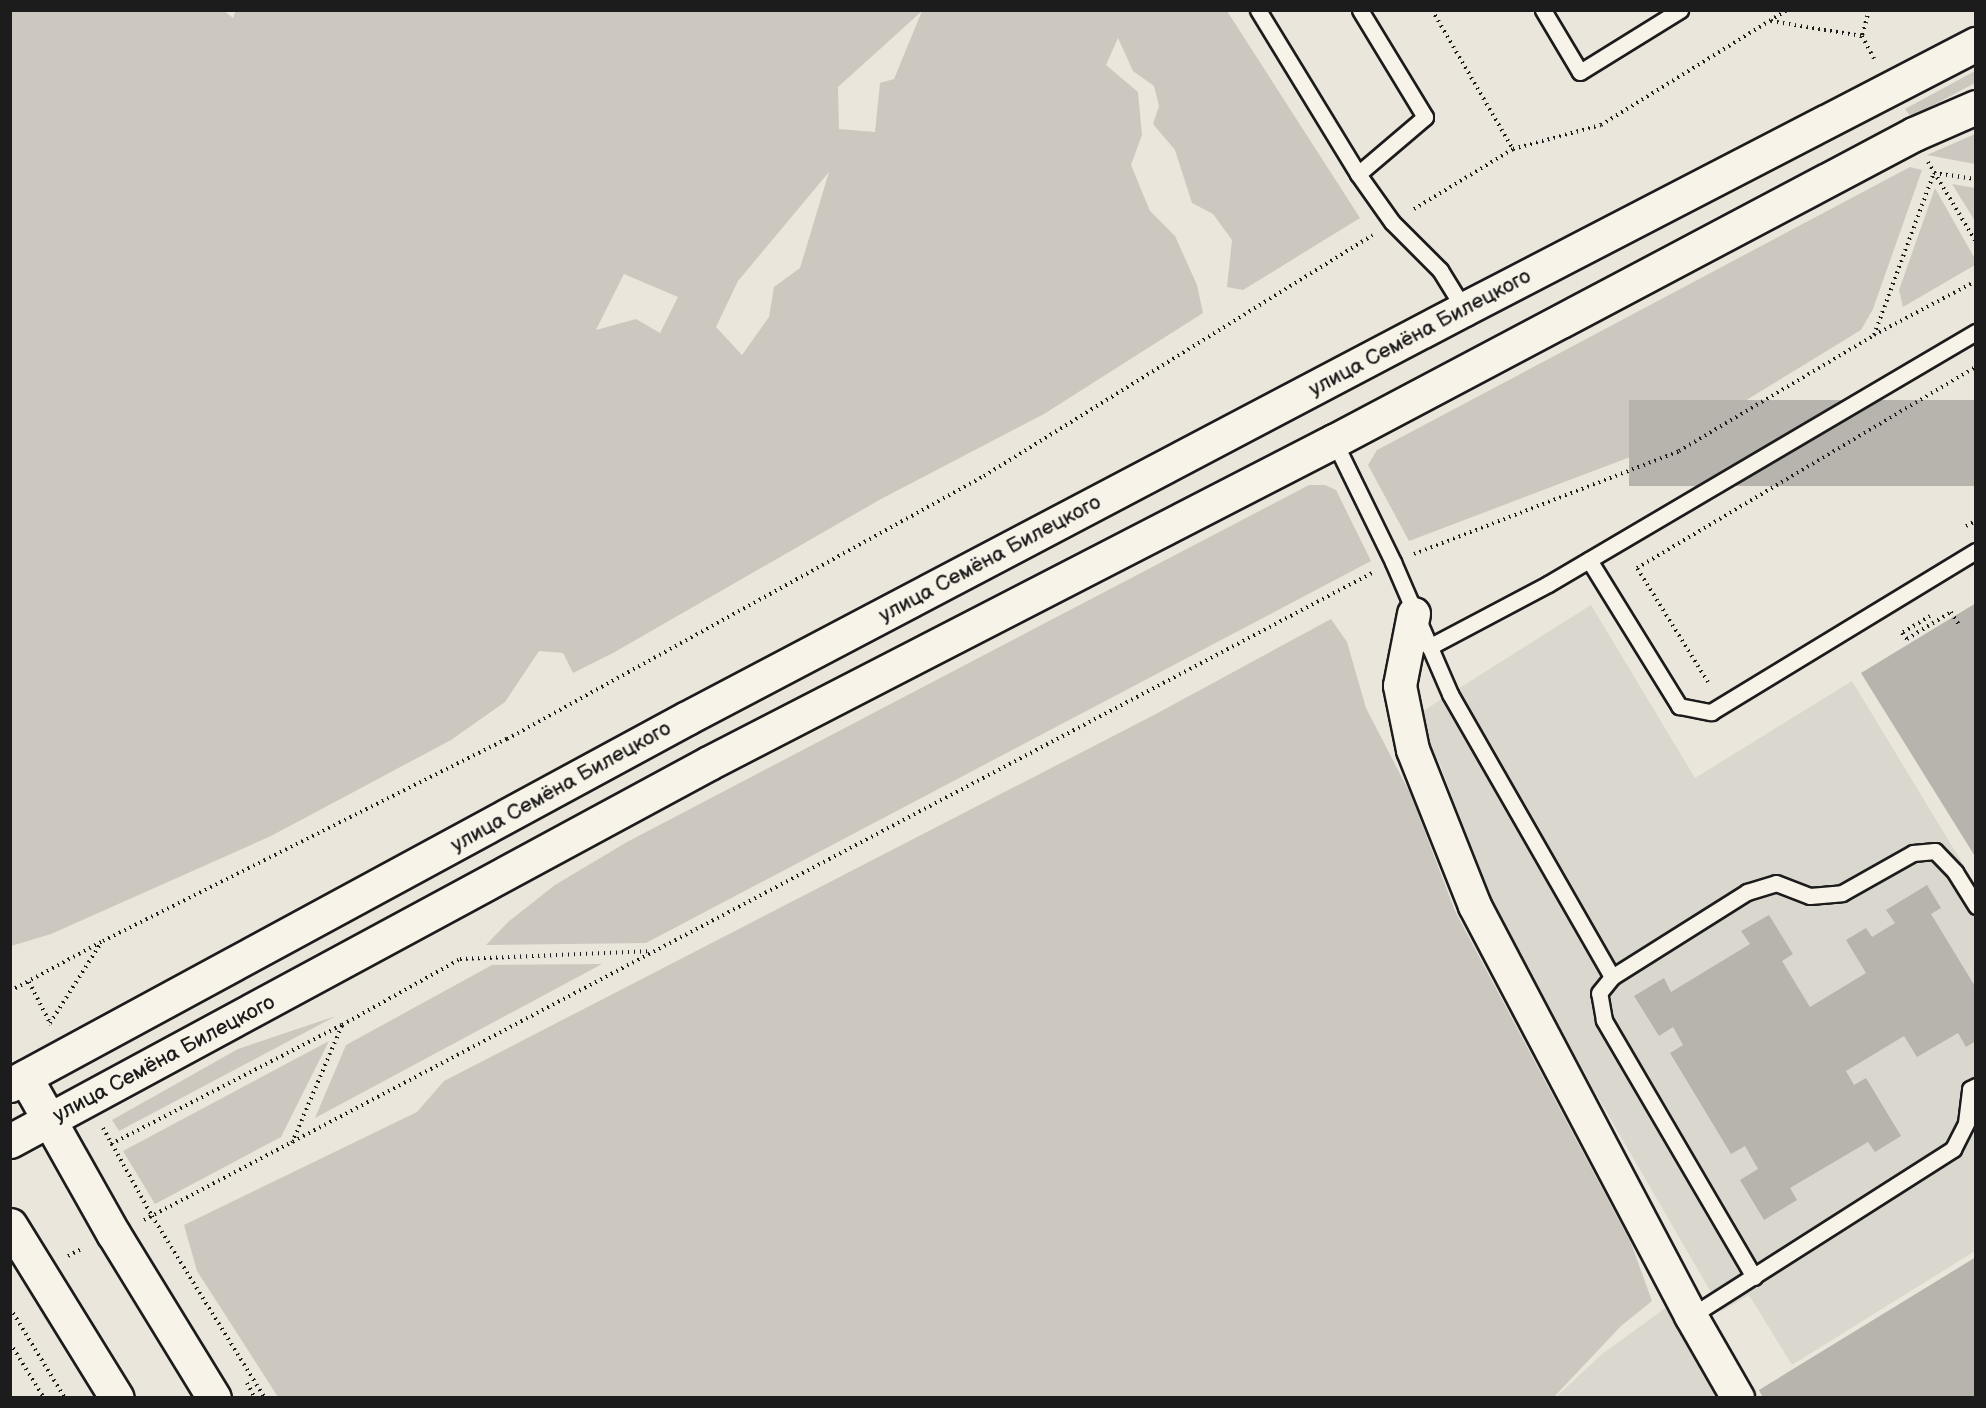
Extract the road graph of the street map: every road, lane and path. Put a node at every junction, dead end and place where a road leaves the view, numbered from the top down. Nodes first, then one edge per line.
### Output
1 (1258, 10) edge
2 (1360, 10) edge
3 (1432, 10) edge
4 (1543, 10) edge
5 (1680, 10) edge
6 (1787, 10) edge
7 (1869, 10) edge
8 (1770, 21) junction
9 (1976, 44) edge
10 (1976, 107) edge
11 (1513, 149) junction
12 (1358, 174) junction
13 (1976, 179) edge
14 (1392, 222) junction
15 (1976, 281) edge
16 (1464, 309) junction
17 (1976, 332) edge
18 (1874, 335) junction
19 (1976, 368) edge
20 (1334, 441) junction
21 (1976, 520) edge
22 (1965, 527) dead end
23 (1976, 552) edge
24 (1589, 560) junction
25 (1393, 562) junction
26 (1414, 614) junction
27 (1930, 616) dead end
28 (1959, 625) dead end
29 (1429, 647) junction
30 (1716, 677) dead end
31 (1976, 906) edge
32 (103, 941) junction
33 (652, 951) junction
34 (1612, 976) junction
35 (29, 982) junction
36 (10, 991) edge
37 (50, 1024) junction
38 (342, 1025) junction
39 (68, 1056) junction
40 (18, 1081) edge
41 (1976, 1086) edge
42 (89, 1100) junction
43 (50, 1120) junction
44 (10, 1141) edge
45 (292, 1143) junction
46 (111, 1144) junction
47 (152, 1216) junction
48 (10, 1225) edge
49 (113, 1233) junction
50 (39, 1271) junction
51 (1754, 1277) junction
52 (10, 1308) edge
53 (1691, 1316) junction
54 (10, 1342) edge
55 (44, 1398) edge
56 (65, 1398) edge
57 (117, 1398) edge
58 (214, 1398) edge
59 (265, 1398) edge
60 (1738, 1398) edge

1 - 12 lane
2 - 12 lane
3 - 11 path
4 - 5 lane
6 - 8 path
7 - 8 path
8 - 11 path
9 - 16 main road, улица Семёна Билецкого
10 - 20 main road, улица Семёна Билецкого
11 - 14 path
12 - 14 lane
13 - 18 path
14 - 16 lane
14 - 32 path
15 - 18 path
16 - 39 main road, улица Семёна Билецкого
17 - 24 lane
18 - 25 path
19 - 30 path
20 - 25 lane
20 - 42 main road, улица Семёна Билецкого
21 - 22 path
23 - 24 lane
24 - 29 lane
25 - 26 lane
25 - 33 path
26 - 29 lane
26 - 53 street
27 - 28 path
29 - 34 lane
31 - 34 lane
32 - 35 path
32 - 37 path
33 - 38 path
33 - 45 path
34 - 51 lane
35 - 36 path
35 - 37 path
37 - 39 path
38 - 45 path
38 - 46 path
39 - 40 main road, улица Семёна Билецкого
40 - 43 main road
41 - 51 lane
42 - 43 main road, улица Семёна Билецкого
42 - 46 path
43 - 44 main road, улица Семёна Билецкого
43 - 49 main road
45 - 47 path
46 - 47 path
47 - 49 path
47 - 59 path
48 - 50 main road
49 - 50 path
49 - 58 main road
50 - 57 main road
51 - 53 lane
52 - 56 path
53 - 60 street
54 - 55 path

